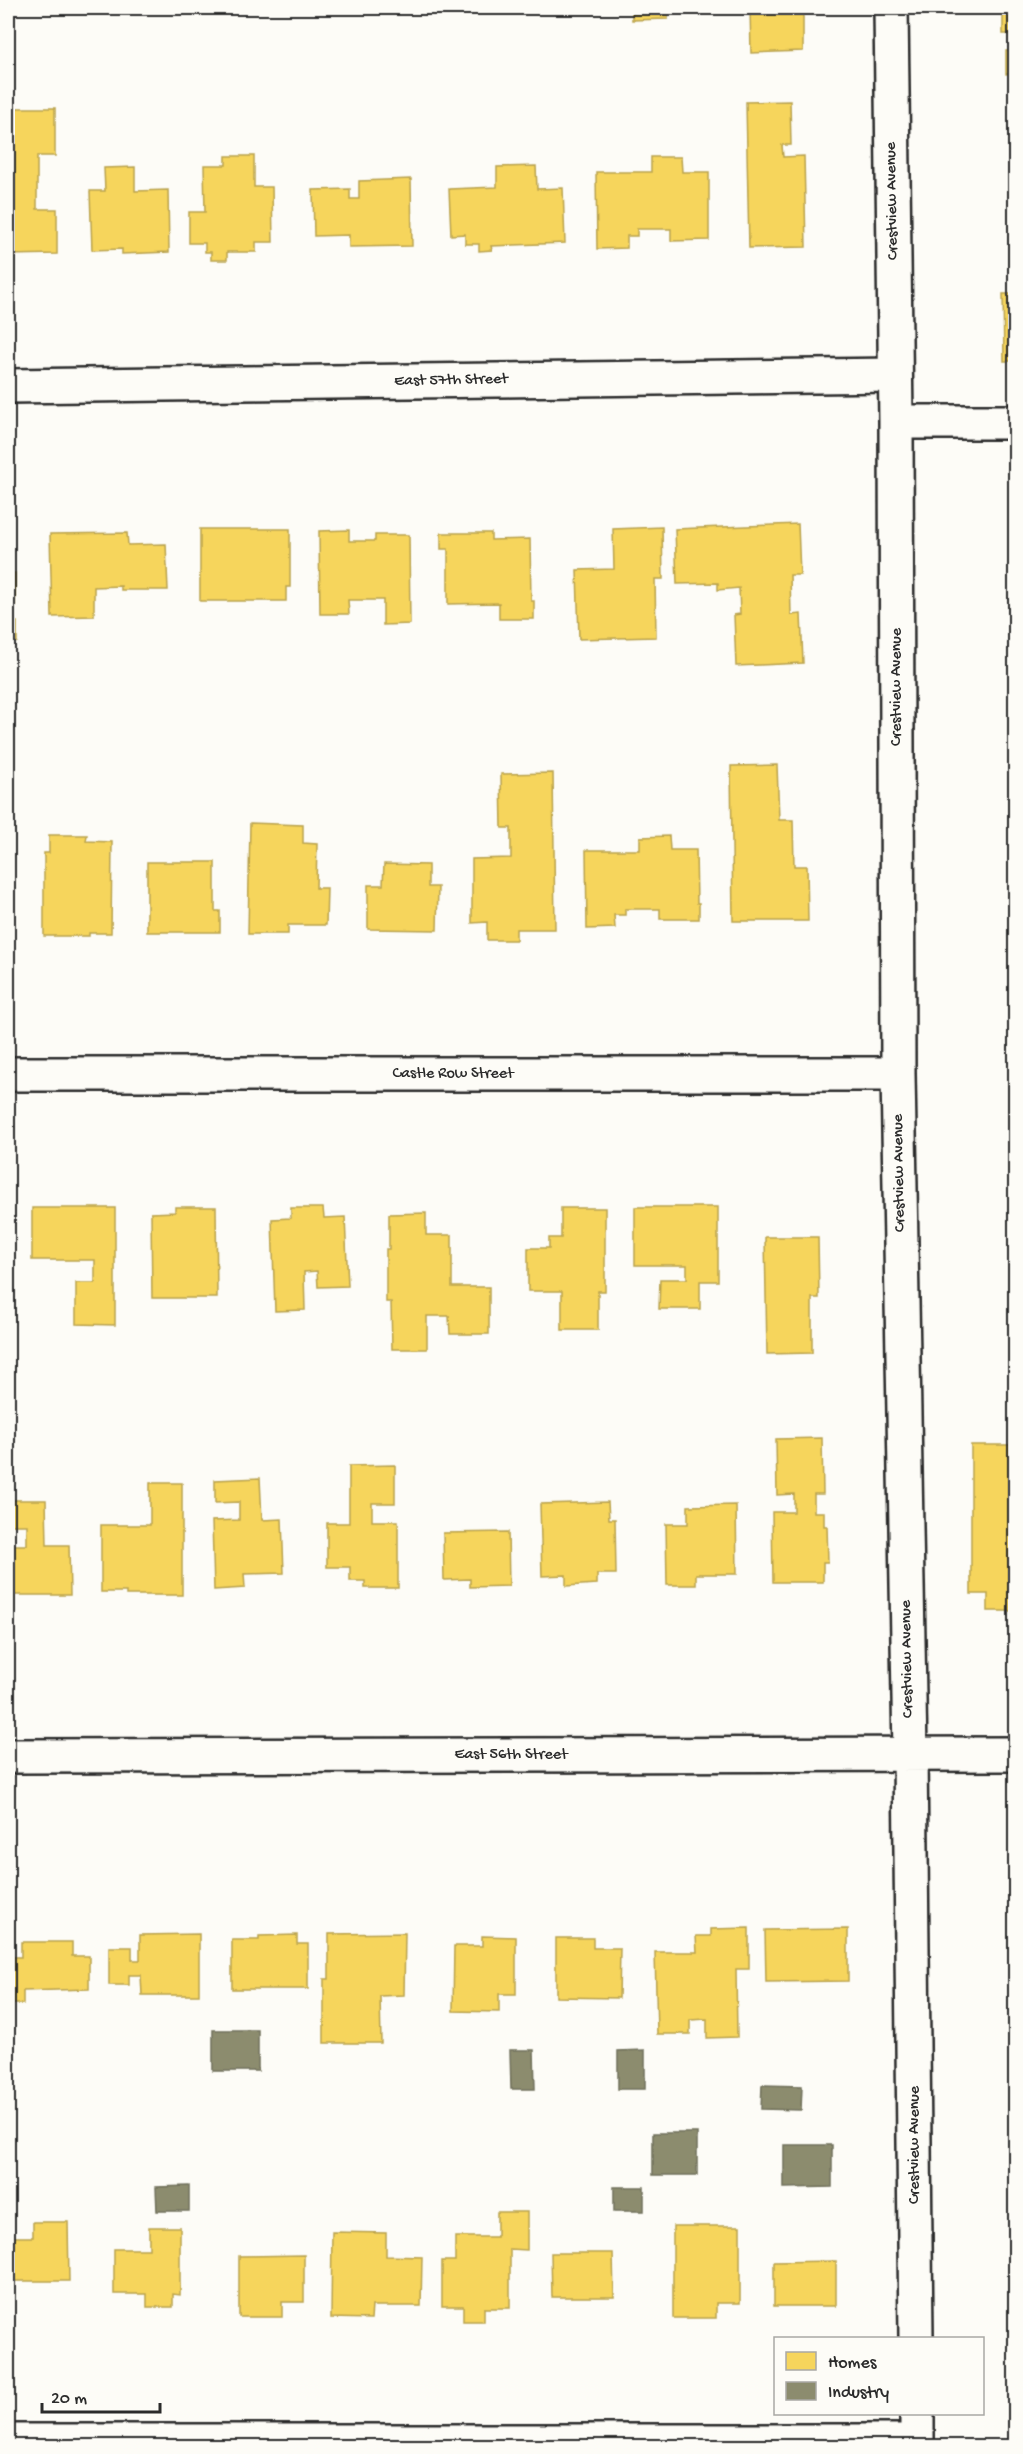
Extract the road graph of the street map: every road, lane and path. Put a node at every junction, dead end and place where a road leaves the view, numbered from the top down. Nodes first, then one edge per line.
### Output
1 (891, 8) edge
2 (895, 375) junction
3 (8, 386) edge
4 (896, 422) junction
5 (1016, 422) edge
6 (8, 1074) edge
7 (898, 1074) junction
8 (910, 1754) junction
9 (1016, 1754) edge
10 (8, 1756) edge
11 (916, 2337) edge
12 (917, 2434) edge
13 (8, 2441) edge

1 - 2 street, Crestview Avenue
2 - 3 street, East 57th Street
2 - 4 street, Crestview Avenue
4 - 5 street
4 - 7 street, Crestview Avenue
6 - 7 street, Castle Row Street
7 - 8 street, Crestview Avenue
8 - 9 street, East 56th Street
8 - 10 street, East 56th Street
8 - 11 street, Crestview Avenue
12 - 13 street

